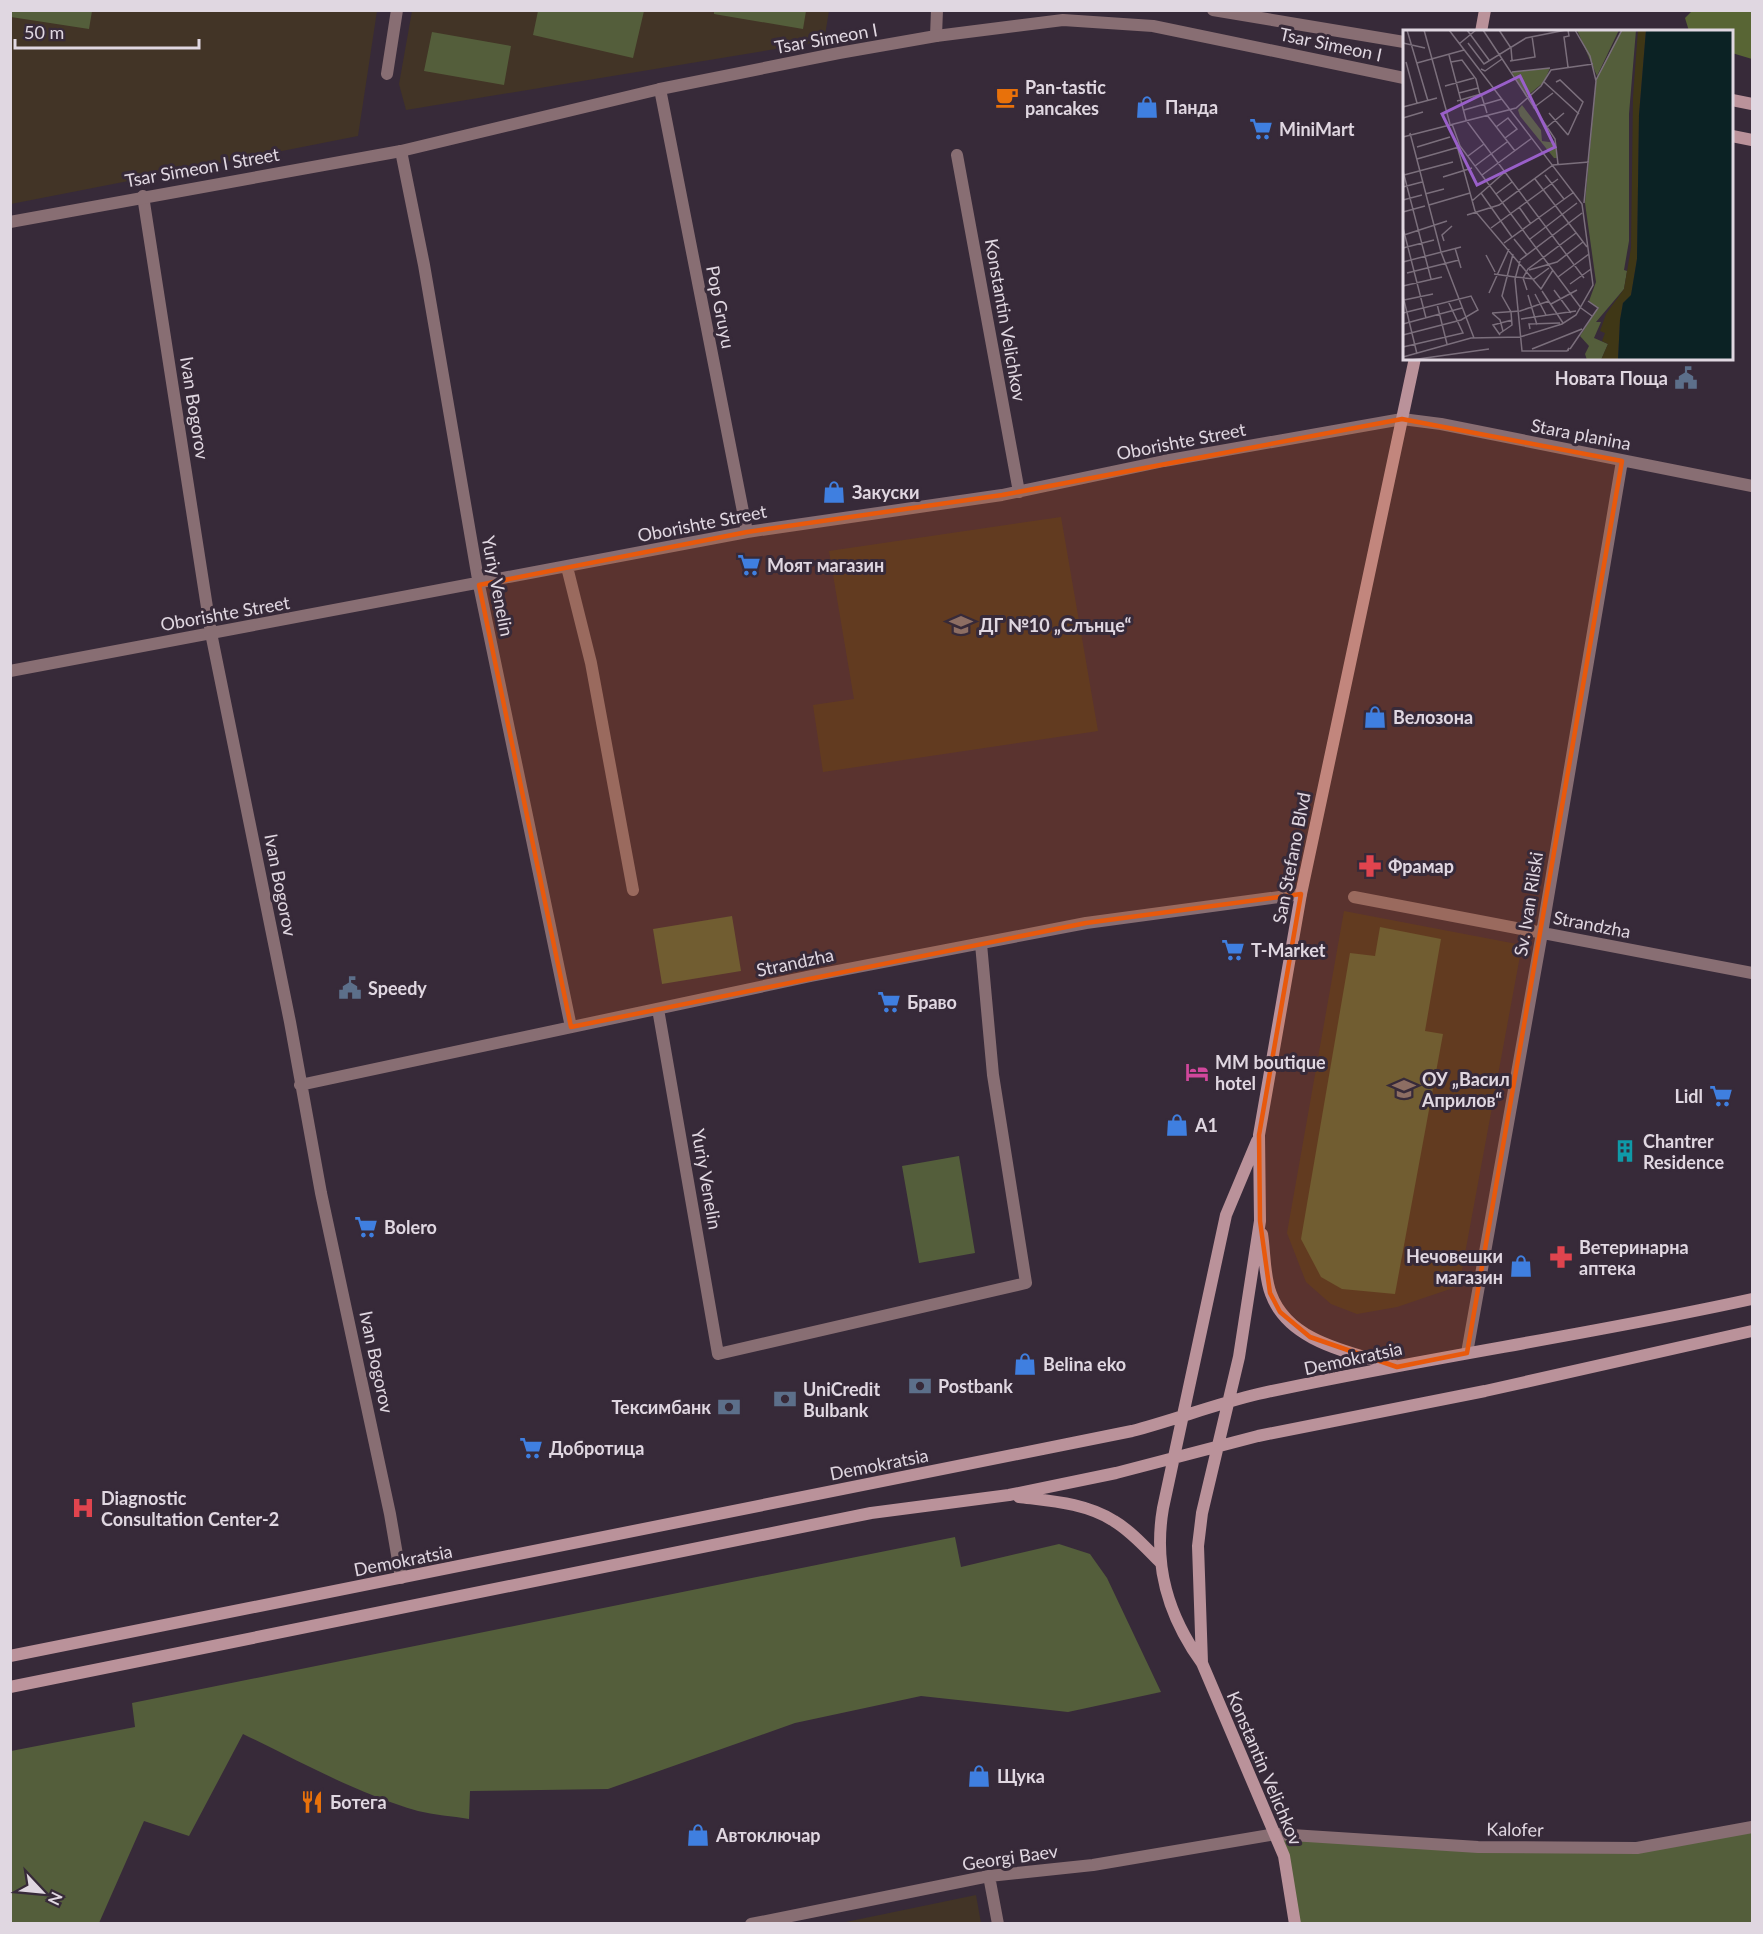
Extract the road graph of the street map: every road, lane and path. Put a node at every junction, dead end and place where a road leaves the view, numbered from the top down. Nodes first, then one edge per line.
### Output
1 (397, 10) edge
2 (936, 10) edge
3 (1082, 10) edge
4 (1213, 10) edge
5 (1485, 10) edge
6 (1063, 20) junction
7 (1481, 30) edge
8 (936, 36) junction
9 (1403, 42) edge
10 (387, 74) dead end
11 (1403, 78) edge
12 (660, 89) junction
13 (1733, 100) edge
14 (1752, 104) edge
15 (1733, 136) edge
16 (1752, 140) edge
17 (401, 151) junction
18 (957, 155) dead end
19 (143, 196) junction
20 (10, 222) edge
21 (1415, 360) edge
22 (1402, 419) junction
23 (1622, 461) junction
24 (1752, 486) edge
25 (1019, 492) junction
26 (747, 532) junction
27 (567, 567) junction
28 (479, 585) junction
29 (212, 633) junction
30 (10, 671) edge
31 (633, 890) dead end
32 (1301, 894) junction
33 (1354, 897) dead end
34 (1542, 933) junction
35 (981, 944) junction
36 (1752, 973) edge
37 (658, 1009) junction
38 (571, 1027) junction
39 (300, 1085) junction
40 (1259, 1135) junction
41 (1260, 1221) junction
42 (1752, 1299) edge
43 (1752, 1331) edge
44 (1467, 1353) junction
45 (1396, 1367) junction
46 (1228, 1403) junction
47 (1182, 1418) junction
48 (1218, 1445) junction
49 (1173, 1460) junction
50 (1009, 1495) junction
51 (1160, 1562) junction
52 (401, 1578) junction
53 (10, 1656) edge
54 (1202, 1663) junction
55 (10, 1687) edge
56 (1752, 1827) edge
57 (1276, 1834) junction
58 (989, 1876) junction
59 (750, 1923) edge
60 (998, 1923) edge
61 (1295, 1923) edge

1 - 10 street
2 - 8 street
3 - 6 street
4 - 9 street
5 - 7 main road
6 - 8 street, Tsar Simeon I
6 - 11 street, Tsar Simeon I
8 - 12 street, Tsar Simeon I
12 - 17 street, Tsar Simeon I
12 - 26 street, Pop Gruyu
13 - 14 main road
15 - 16 main road
17 - 19 street, Tsar Simeon I Street
17 - 28 street, Yuriy Venelin
18 - 25 street, Konstantin Velichkov
19 - 20 street, Tsar Simeon I Street
19 - 29 street, Ivan Bogorov
21 - 22 main road, San Stefano Blvd
22 - 23 street, Stara planina
22 - 25 street, Oborishte Street
22 - 32 main road, San Stefano Blvd
23 - 24 street, Stara planina
23 - 34 street, Sv. Ivan Rilski
25 - 26 street, Oborishte Street
26 - 27 street, Oborishte Street
27 - 28 street, Oborishte Street
27 - 31 street
28 - 29 street, Oborishte Street
28 - 38 street, Yuriy Venelin
29 - 30 street, Oborishte Street
29 - 39 street, Ivan Bogorov
32 - 35 street, Strandzha
32 - 40 main road, San Stefano Blvd
33 - 34 street, Strandzha
34 - 36 street, Strandzha
34 - 44 street, Sv. Ivan Rilski
35 - 37 street, Strandzha
35 - 37 street, Yuriy Venelin
37 - 38 street, Strandzha
38 - 39 street, Strandzha
39 - 52 street, Ivan Bogorov
40 - 41 main road
40 - 47 main road, Konstantin Velichkov
41 - 45 main road
41 - 46 main road, Konstantin Velichkov
42 - 44 main road, Demokratsia
43 - 48 main road
44 - 45 main road, Demokratsia
45 - 46 main road, Demokratsia
46 - 47 main road, Demokratsia
46 - 48 main road, Konstantin Velichkov
47 - 49 main road, Konstantin Velichkov
47 - 52 main road, Demokratsia
48 - 49 main road
48 - 54 main road, Konstantin Velichkov
49 - 50 main road
49 - 51 main road, Konstantin Velichkov
50 - 51 main road
50 - 55 main road
51 - 54 main road, Konstantin Velichkov
52 - 53 main road, Demokratsia
54 - 57 main road, Konstantin Velichkov
56 - 57 street, Kalofer
57 - 58 street, Georgi Baev
57 - 61 main road, Konstantin Velichkov
58 - 59 street, Georgi Baev
58 - 60 street

